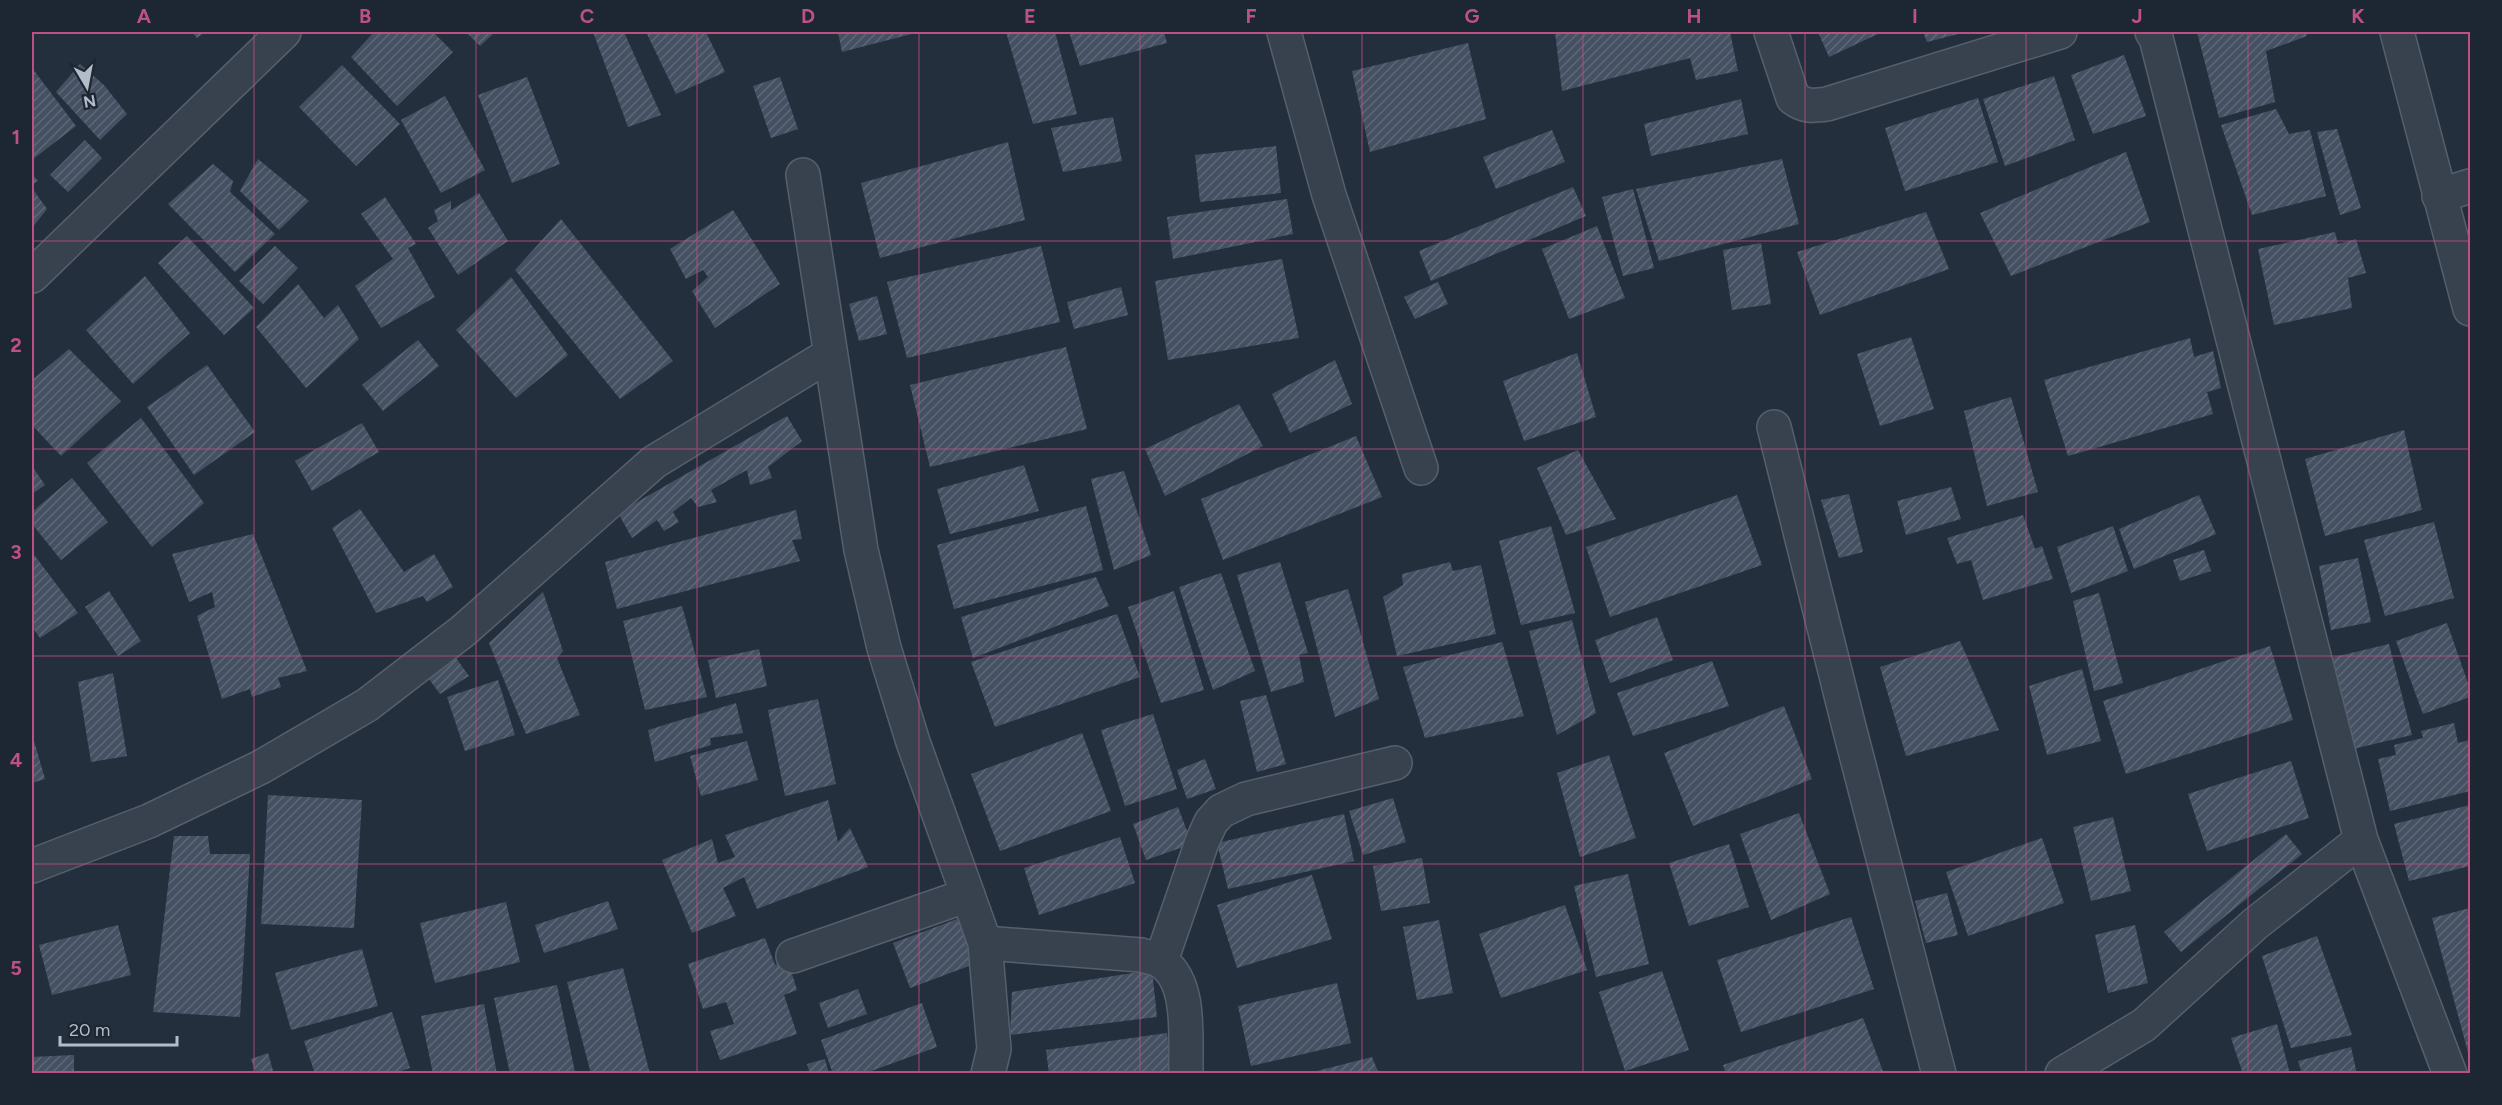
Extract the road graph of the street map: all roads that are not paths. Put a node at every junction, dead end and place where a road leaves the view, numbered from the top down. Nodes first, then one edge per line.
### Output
1 (284, 32) edge
2 (1284, 32) edge
3 (1771, 32) edge
4 (2060, 32) edge
5 (2152, 32) edge
6 (2397, 32) edge
7 (803, 175) dead end
8 (2470, 186) edge
9 (2439, 195) junction
10 (32, 276) edge
11 (2470, 309) edge
12 (829, 355) junction
13 (1774, 427) dead end
14 (1421, 468) dead end
15 (1395, 763) dead end
16 (2361, 840) junction
17 (32, 866) edge
18 (968, 895) junction
19 (985, 943) junction
20 (793, 956) dead end
21 (1161, 962) junction
22 (988, 1074) edge
23 (1186, 1074) edge
24 (1939, 1074) edge
25 (2062, 1074) edge
26 (2450, 1074) edge

1 - 10 street
2 - 14 street
3 - 4 street
5 - 16 street
6 - 9 street
7 - 12 street
8 - 9 street
9 - 11 street
12 - 17 street
12 - 18 street
13 - 24 street
15 - 21 street
16 - 25 street
16 - 26 street
18 - 19 street
18 - 20 street
19 - 21 street
19 - 22 street
21 - 23 street

